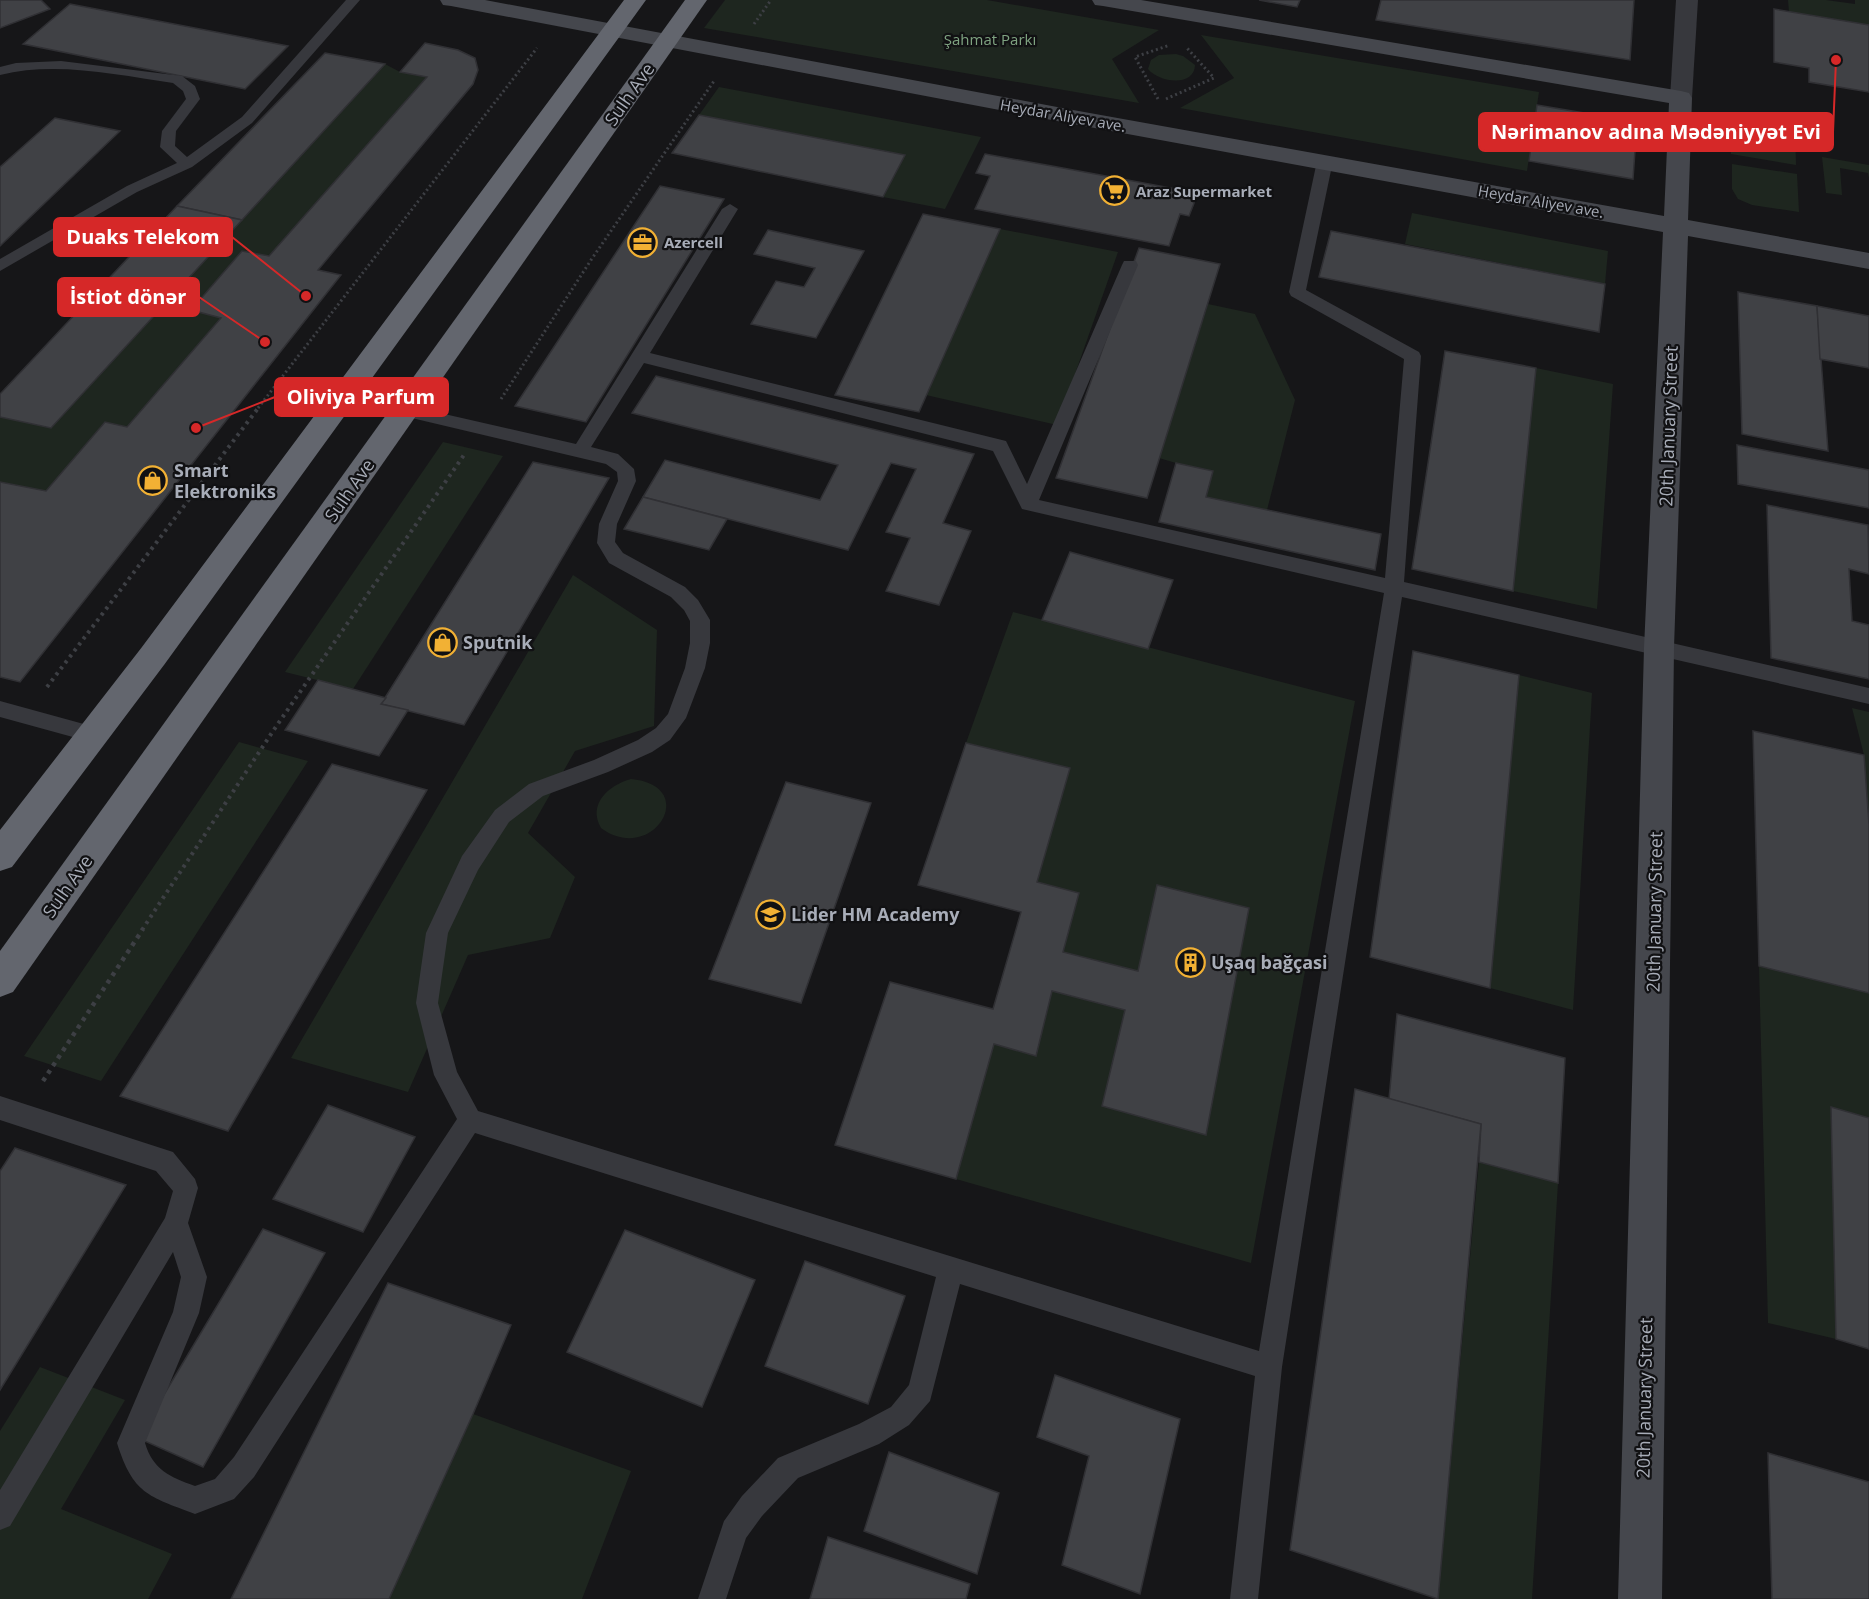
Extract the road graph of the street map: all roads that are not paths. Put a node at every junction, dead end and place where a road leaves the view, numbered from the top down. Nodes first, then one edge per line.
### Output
1 (353, 0) edge
2 (450, 0) edge
3 (635, 0) edge
4 (696, 0) edge
5 (1103, 0) edge
6 (1687, 0) edge
7 (612, 31) junction
8 (666, 41) junction
9 (0, 71) edge
10 (1682, 98) junction
11 (1325, 161) junction
12 (187, 164) junction
13 (730, 209) dead end
14 (1676, 225) junction
15 (1869, 261) edge
16 (1130, 265) dead end
17 (0, 266) edge
18 (639, 356) junction
19 (405, 411) junction
20 (580, 452) junction
21 (1028, 504) junction
22 (1394, 587) junction
23 (1659, 648) junction
24 (1869, 696) edge
25 (0, 709) edge
26 (91, 734) junction
27 (0, 856) edge
28 (0, 980) edge
29 (10, 1111) edge
30 (470, 1120) junction
31 (176, 1223) junction
32 (951, 1268) junction
33 (1269, 1367) junction
34 (0, 1516) edge
35 (712, 1599) edge
36 (1244, 1599) edge
37 (1640, 1599) edge

1 - 12 lane
2 - 7 main road, Heydar Aliyev ave.
3 - 7 highway
4 - 8 highway, Sulh Ave
5 - 10 main road
6 - 10 street
7 - 8 main road, Heydar Aliyev ave.
7 - 26 highway
8 - 11 main road, Heydar Aliyev ave.
8 - 19 highway, Sulh Ave
9 - 12 lane
10 - 14 main road
11 - 14 main road, Heydar Aliyev ave.
11 - 22 lane
12 - 17 lane
13 - 18 lane
14 - 15 main road, Heydar Aliyev ave.
14 - 23 main road, 20th January Street
16 - 21 lane
18 - 20 lane
18 - 21 lane
19 - 20 lane
19 - 28 highway, Sulh Ave
20 - 30 lane
21 - 22 lane
22 - 23 lane
22 - 33 lane
23 - 24 lane
23 - 37 main road, 20th January Street
25 - 26 lane
26 - 27 highway
29 - 31 lane
30 - 31 lane
30 - 32 lane
31 - 34 lane
32 - 33 lane
32 - 35 lane
33 - 36 lane

